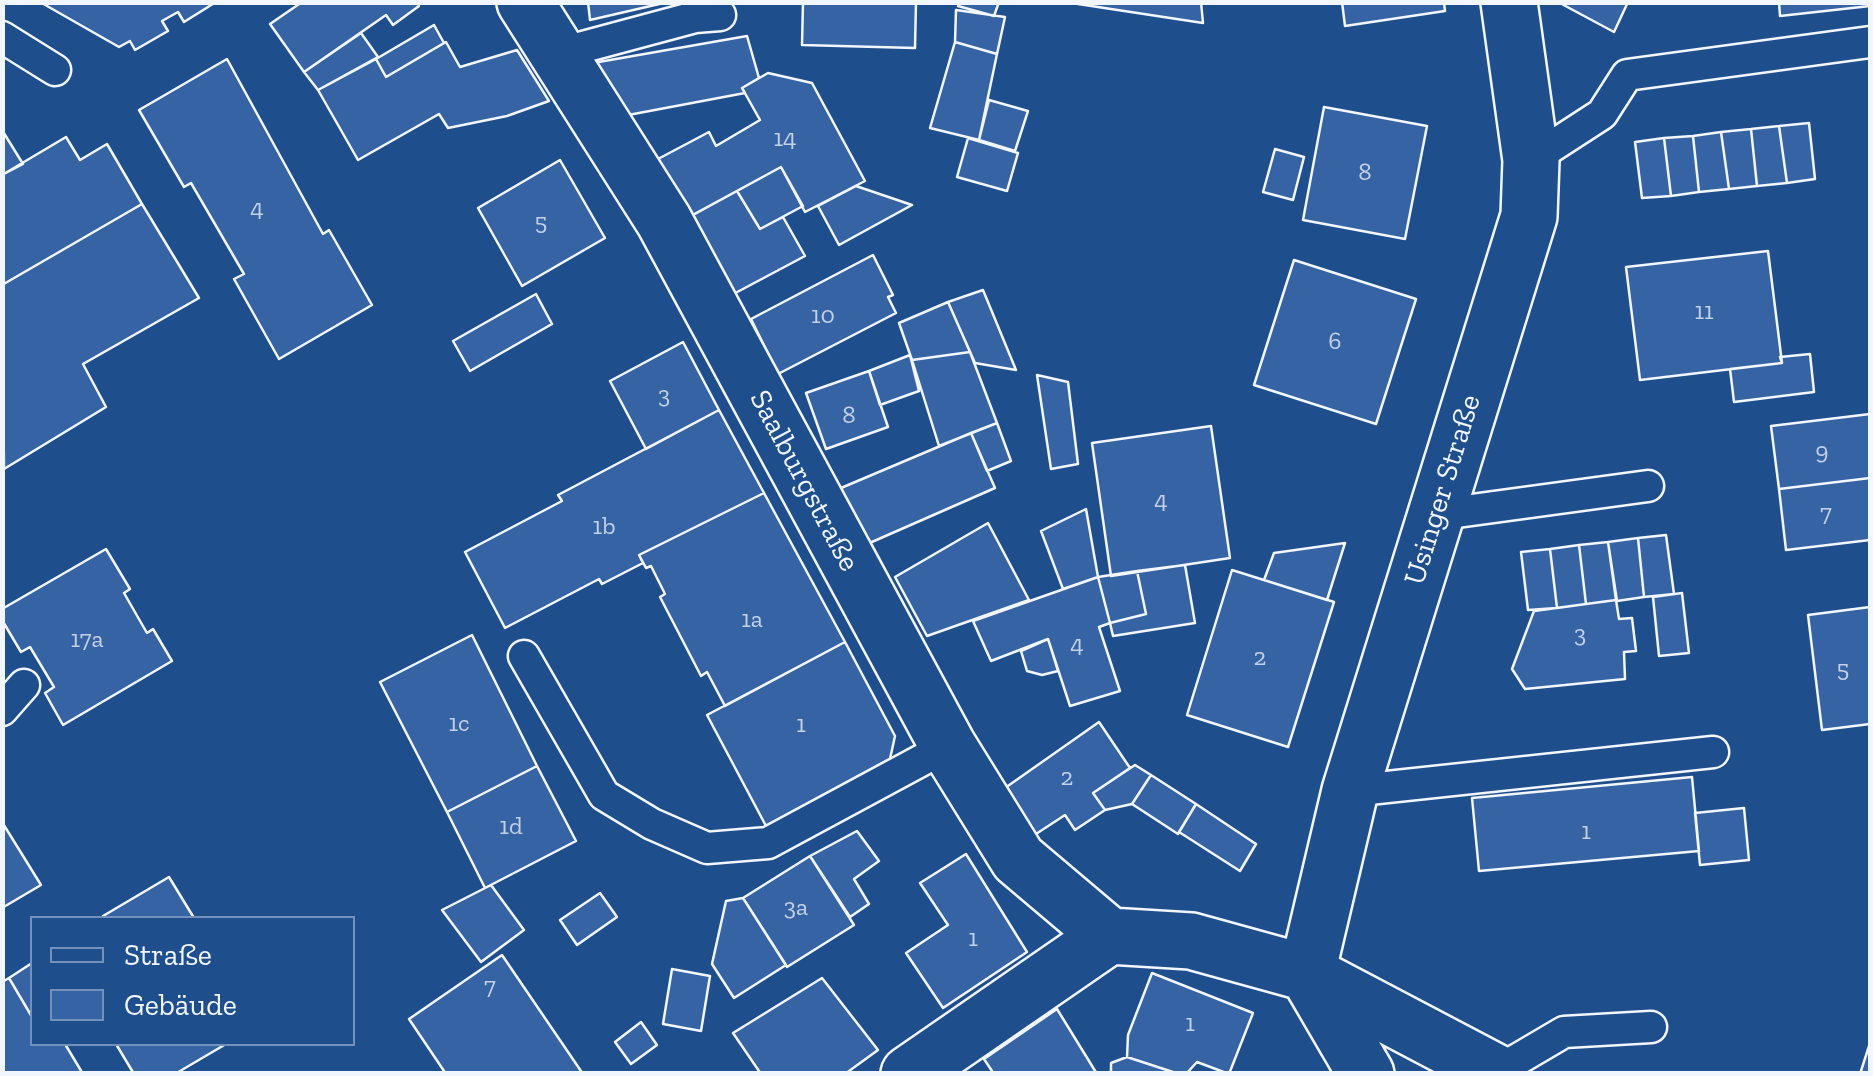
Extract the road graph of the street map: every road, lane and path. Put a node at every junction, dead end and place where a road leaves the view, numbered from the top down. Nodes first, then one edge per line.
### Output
1 (525, 2) edge
2 (1509, 2) edge
3 (720, 14) dead end
4 (2, 37) edge
5 (1870, 42) edge
6 (557, 54) junction
7 (55, 70) dead end
8 (1530, 160) junction
9 (1648, 486) dead end
10 (1436, 515) junction
11 (524, 656) dead end
12 (24, 685) dead end
13 (2, 710) edge
14 (948, 746) junction
15 (1713, 752) dead end
16 (1350, 791) junction
17 (1109, 936) junction
18 (1308, 972) junction
19 (1651, 1026) dead end
20 (1498, 1073) edge
21 (908, 1074) edge
22 (1366, 1074) edge

1 - 6 street, Saalburgstraße
2 - 8 street, Usinger Straße
3 - 6 lane
4 - 7 lane
5 - 8 lane
6 - 14 street, Saalburgstraße
8 - 10 street, Usinger Straße
9 - 10 lane
10 - 16 street, Usinger Straße
11 - 14 lane
12 - 13 lane
14 - 17 street, Saalburgstraße
15 - 16 lane
16 - 18 street, Usinger Straße
17 - 18 street
17 - 21 street
18 - 20 street
18 - 22 street
19 - 20 lane

